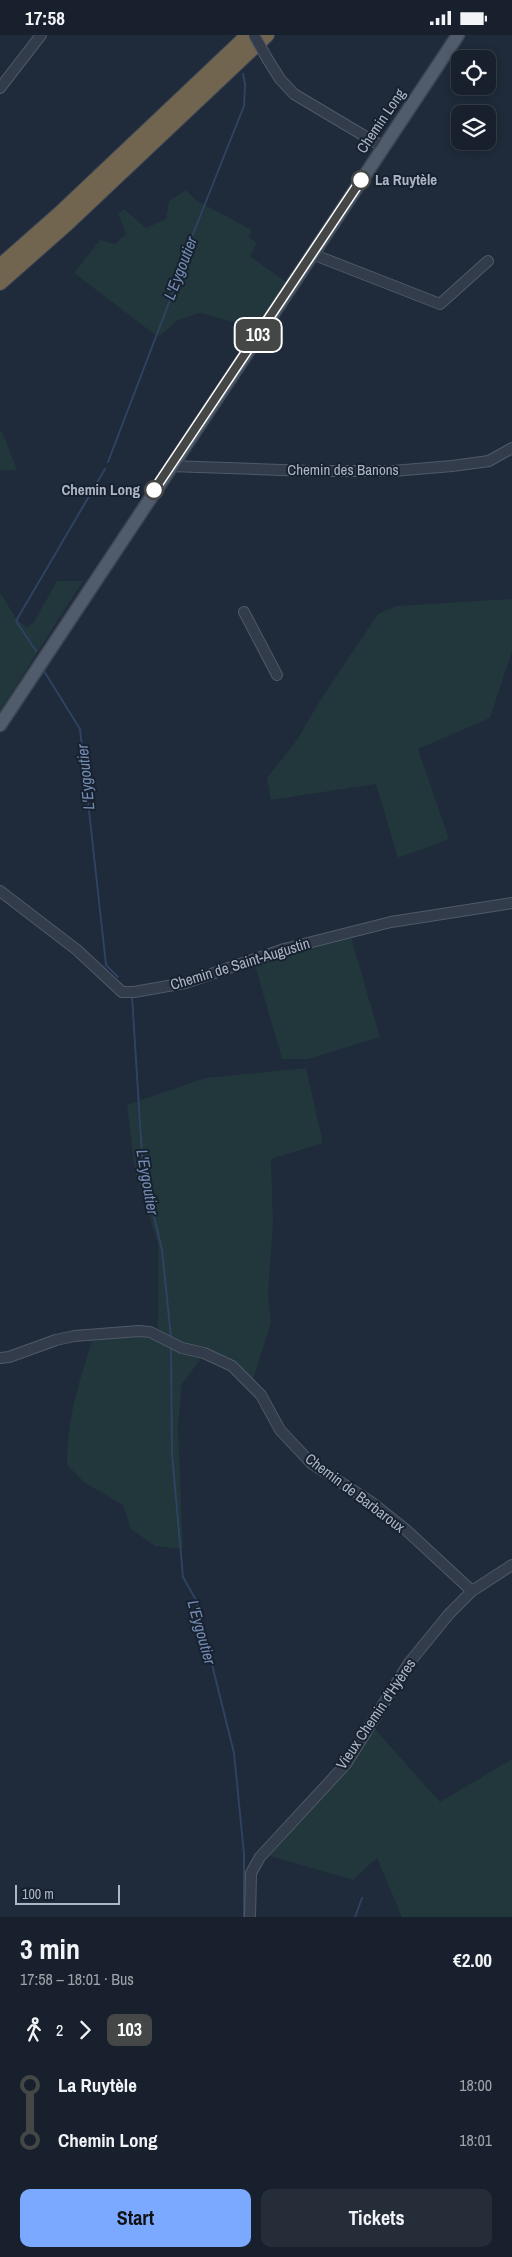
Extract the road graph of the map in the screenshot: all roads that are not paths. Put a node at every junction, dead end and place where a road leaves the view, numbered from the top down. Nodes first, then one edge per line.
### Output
1 (41, 35) edge
2 (248, 35) edge
3 (254, 35) edge
4 (267, 35) edge
5 (458, 35) edge
6 (0, 88) edge
7 (383, 147) junction
8 (312, 254) junction
9 (488, 261) dead end
10 (0, 266) edge
11 (0, 283) edge
12 (512, 449) edge
13 (170, 466) junction
14 (244, 612) dead end
15 (277, 675) dead end
16 (0, 725) edge
17 (0, 891) edge
18 (512, 903) edge
19 (0, 1358) edge
20 (512, 1565) edge
21 (472, 1591) junction
22 (250, 1917) edge

1 - 6 street
2 - 10 highway
3 - 7 street, bridge
4 - 11 highway
5 - 7 main road, Chemin Long
7 - 8 main road, Chemin Long
8 - 9 street
8 - 13 main road, Chemin Long
12 - 13 street, Chemin des Banons
13 - 16 main road, Chemin Long
14 - 15 street
17 - 18 street, Chemin de Saint-Augustin
19 - 21 street, Chemin de Barbaroux
20 - 21 street, Vieux Chemin d'Hyères
21 - 22 street, Vieux Chemin d'Hyères

